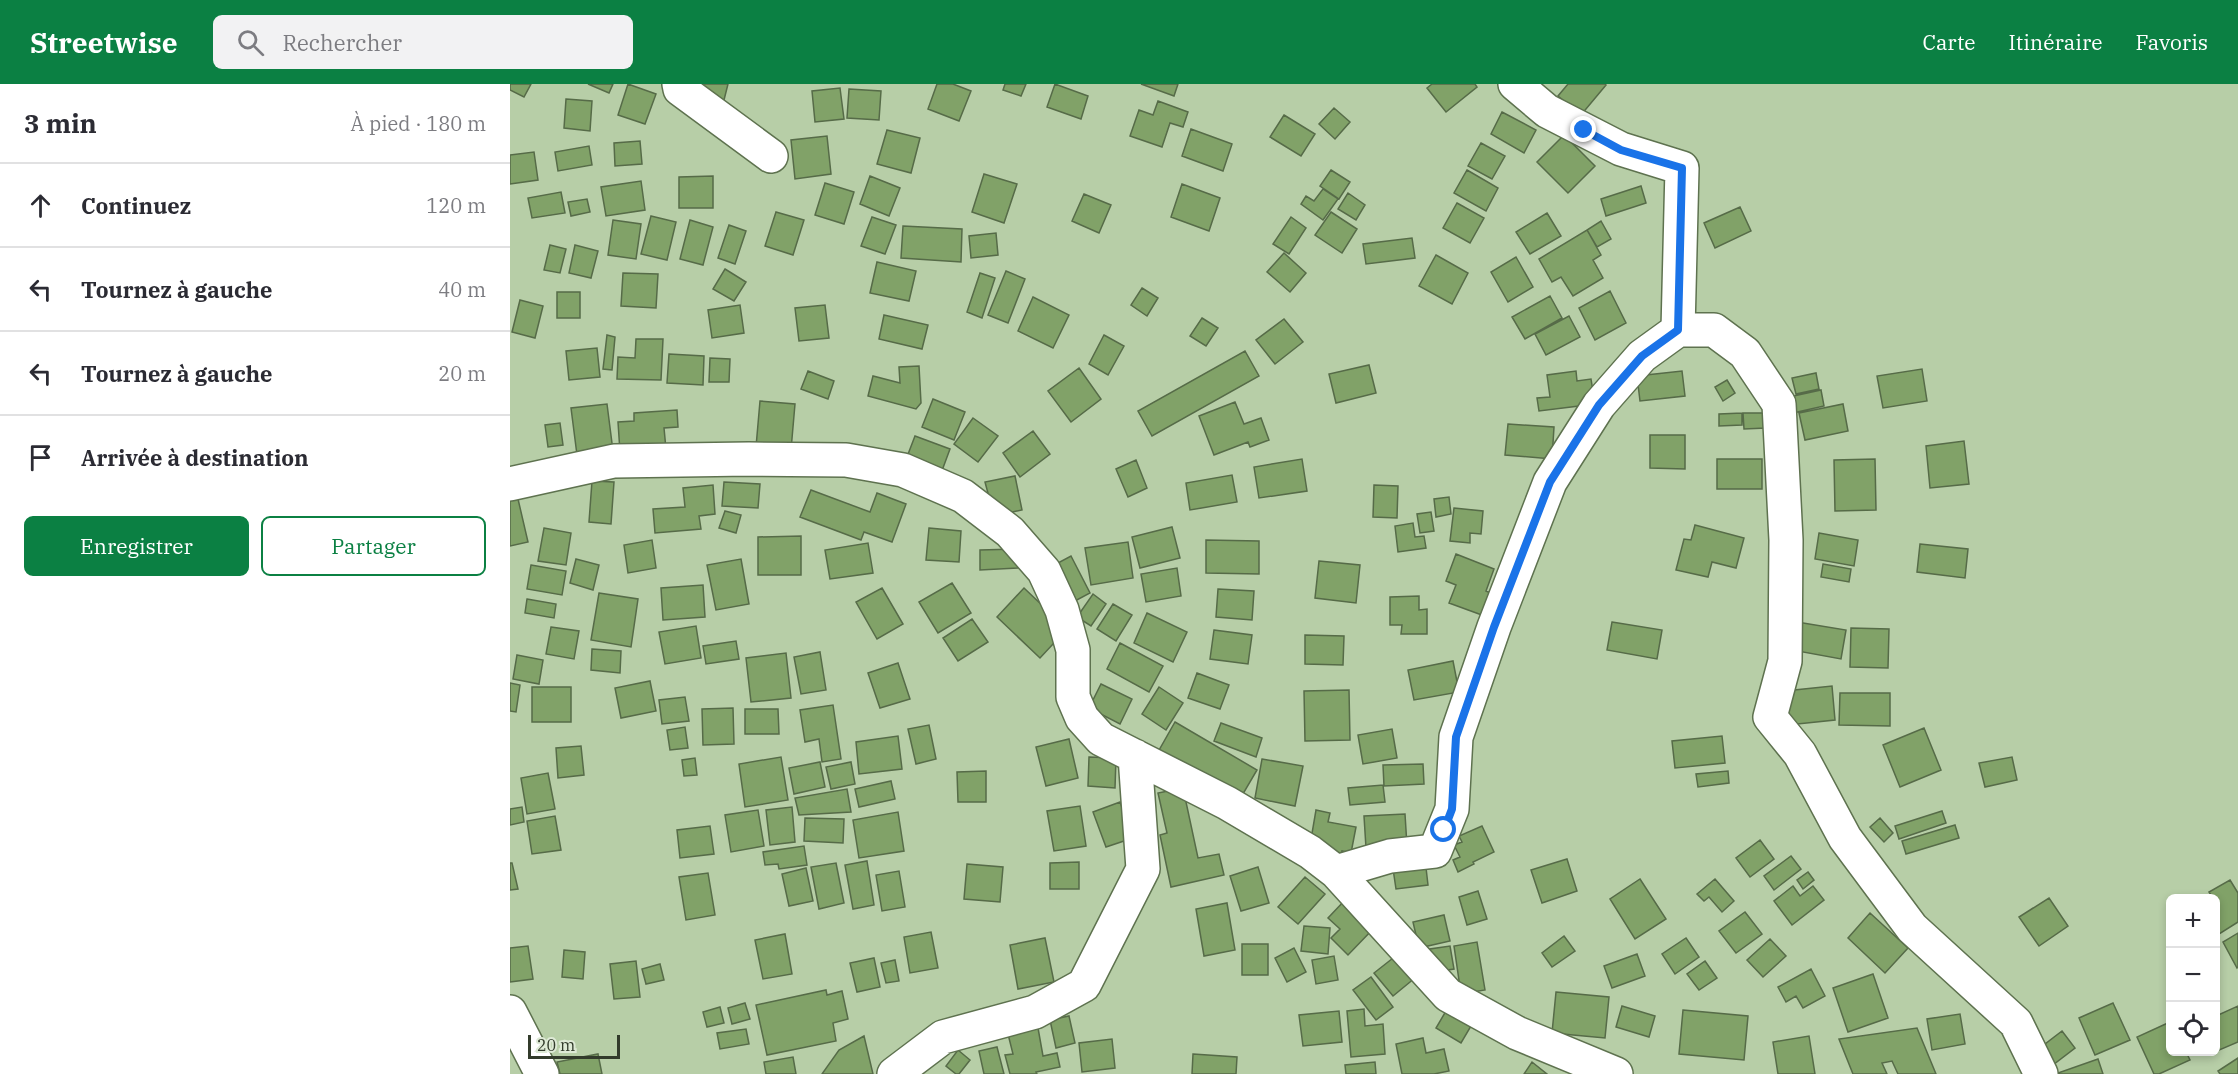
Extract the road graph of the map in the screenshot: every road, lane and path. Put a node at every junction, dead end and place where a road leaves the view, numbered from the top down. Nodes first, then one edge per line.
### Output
1 (679, 84) edge
2 (1515, 84) edge
3 (771, 156) dead end
4 (1678, 330) junction
5 (510, 484) edge
6 (1135, 756) junction
7 (1336, 872) junction
8 (510, 1012) edge
9 (542, 1074) edge
10 (894, 1074) edge
11 (1616, 1074) edge
12 (2041, 1074) edge

1 - 3 street
2 - 4 street
4 - 7 street
4 - 12 street
5 - 6 street
6 - 7 street
6 - 10 street
7 - 11 street
8 - 9 street

